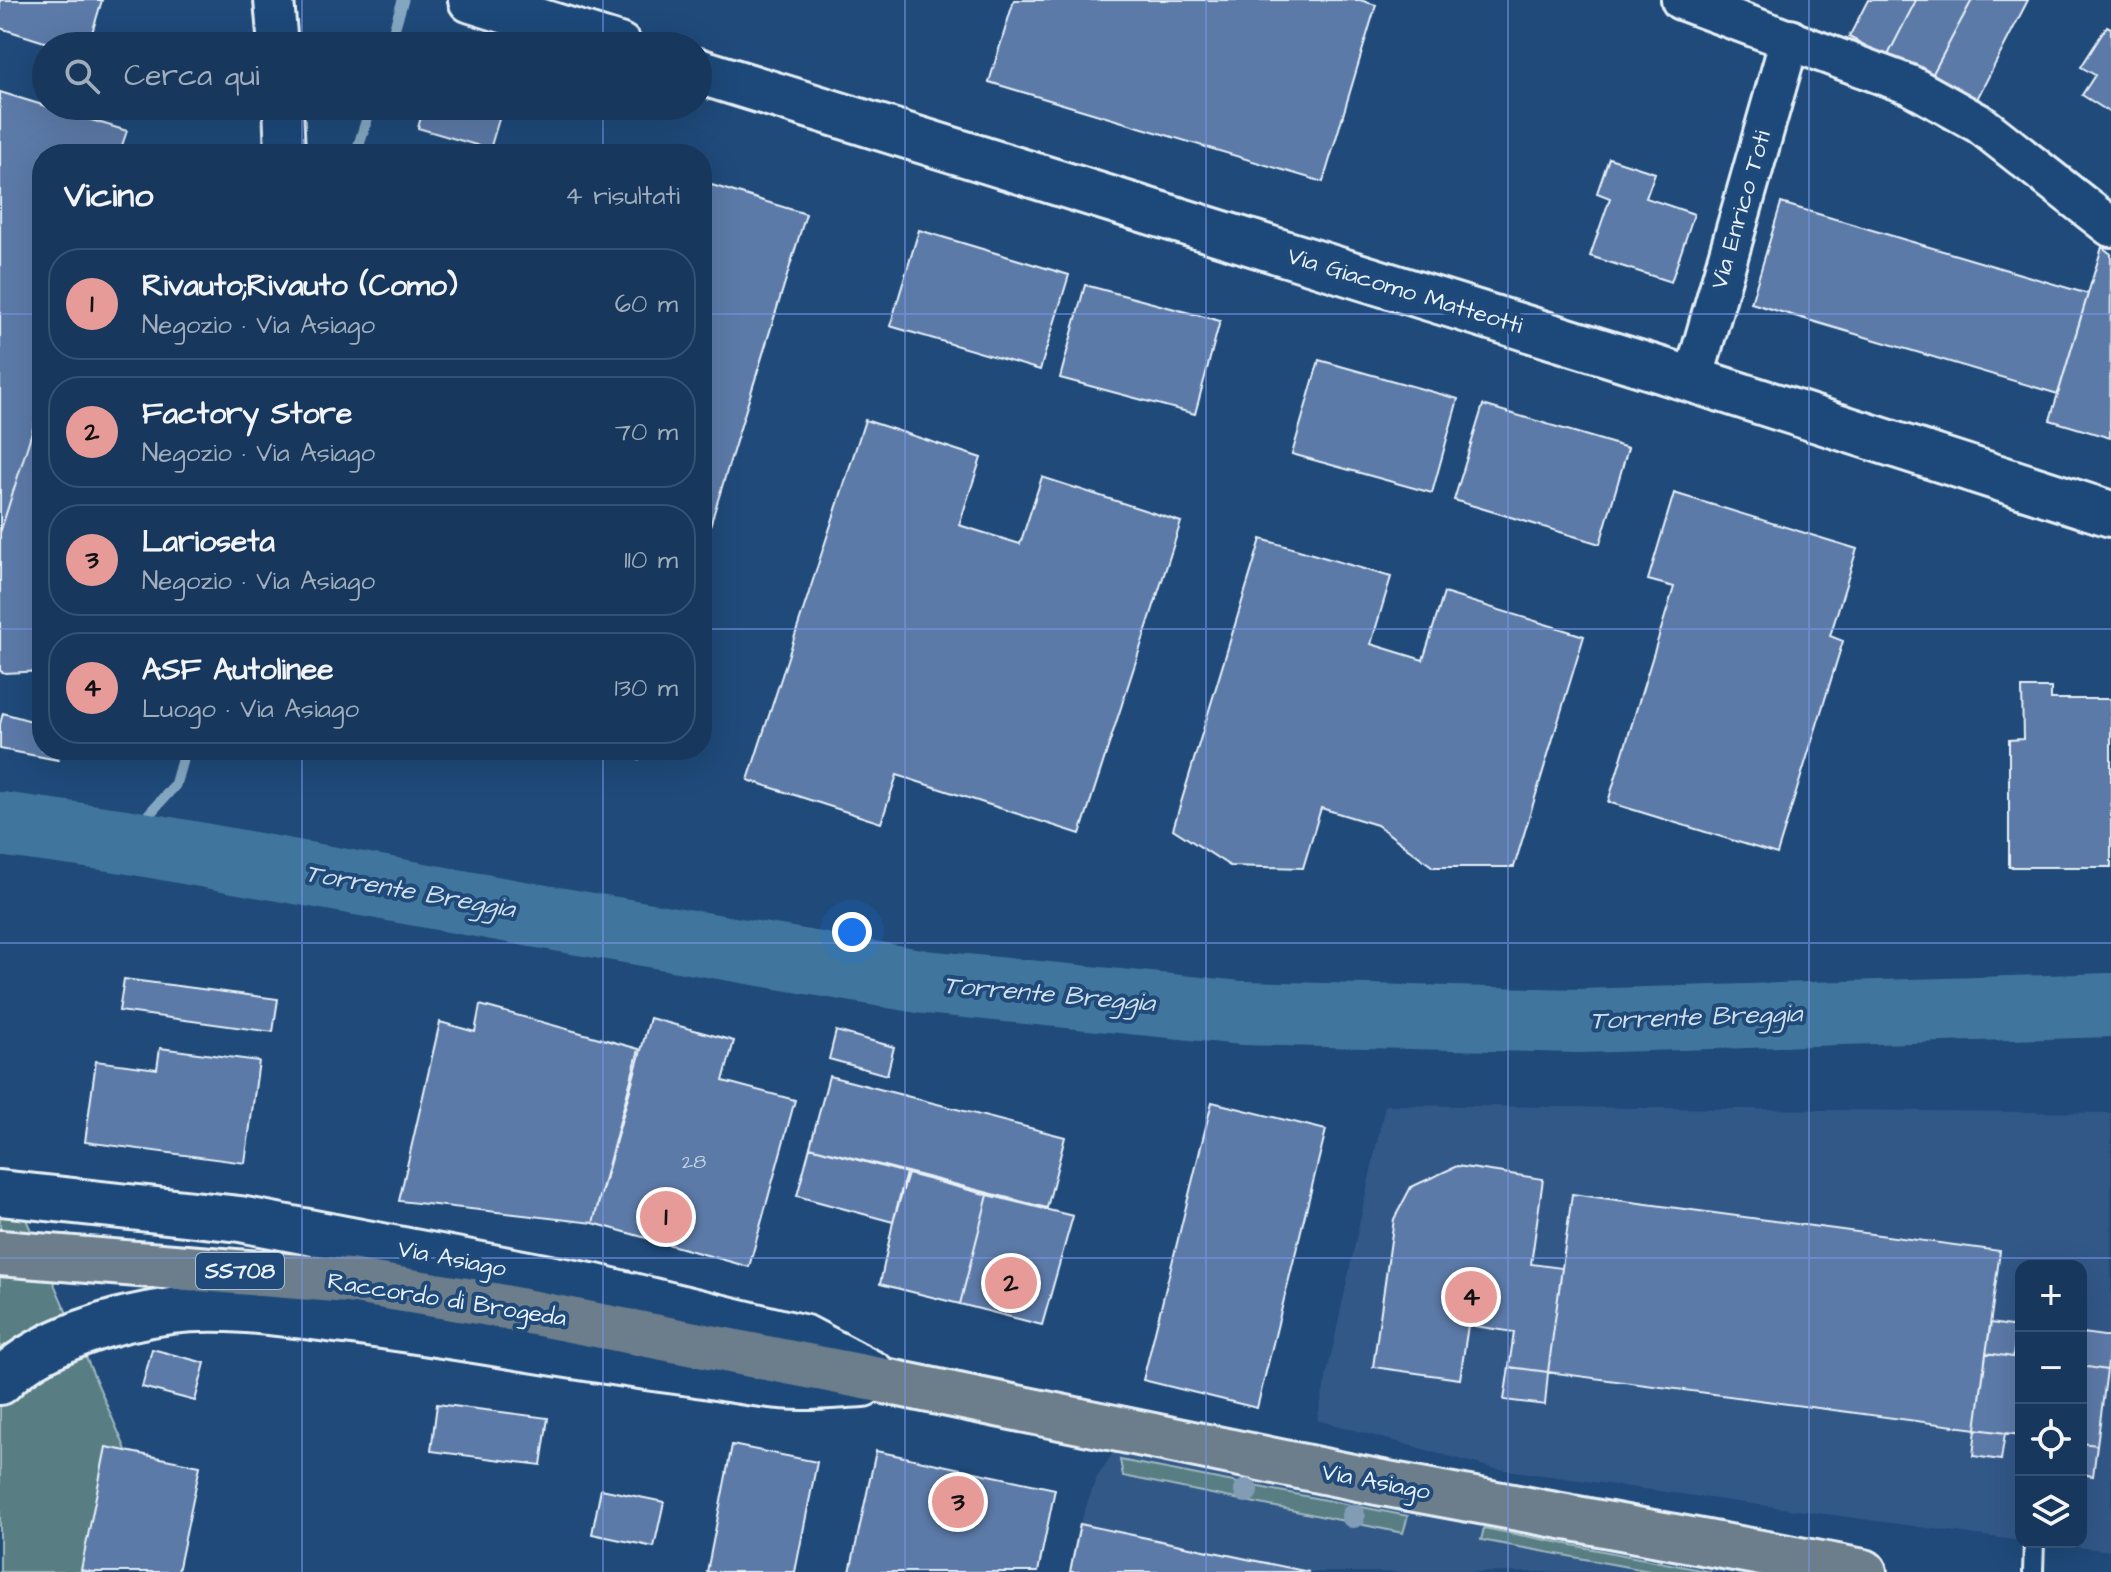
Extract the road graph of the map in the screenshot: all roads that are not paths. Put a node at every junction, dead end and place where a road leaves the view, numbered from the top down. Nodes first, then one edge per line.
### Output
1 (274, 0) edge
2 (471, 0) edge
3 (1681, 0) edge
4 (277, 32) edge
5 (574, 32) edge
6 (1790, 39) junction
7 (712, 75) edge
8 (284, 120) edge
9 (285, 144) edge
10 (2111, 227) edge
11 (1693, 380) junction
12 (2111, 514) edge
13 (0, 1193) edge
14 (0, 1253) edge
15 (5, 1374) edge
16 (890, 1382) junction
17 (2034, 1548) edge
18 (1864, 1572) edge
19 (2033, 1572) edge

1 - 4 street
2 - 5 street
3 - 6 street
6 - 10 street
6 - 11 street, Via Enrico Toti
7 - 11 street, Via Giacomo Matteotti
8 - 9 street
11 - 12 street, Via Giacomo Matteotti
13 - 16 street, Via Asiago / SS708
14 - 16 main road, Raccordo di Brogeda / SS708
15 - 16 street, Via Asiago / SS708
16 - 18 main road, Via Asiago
17 - 19 lane

